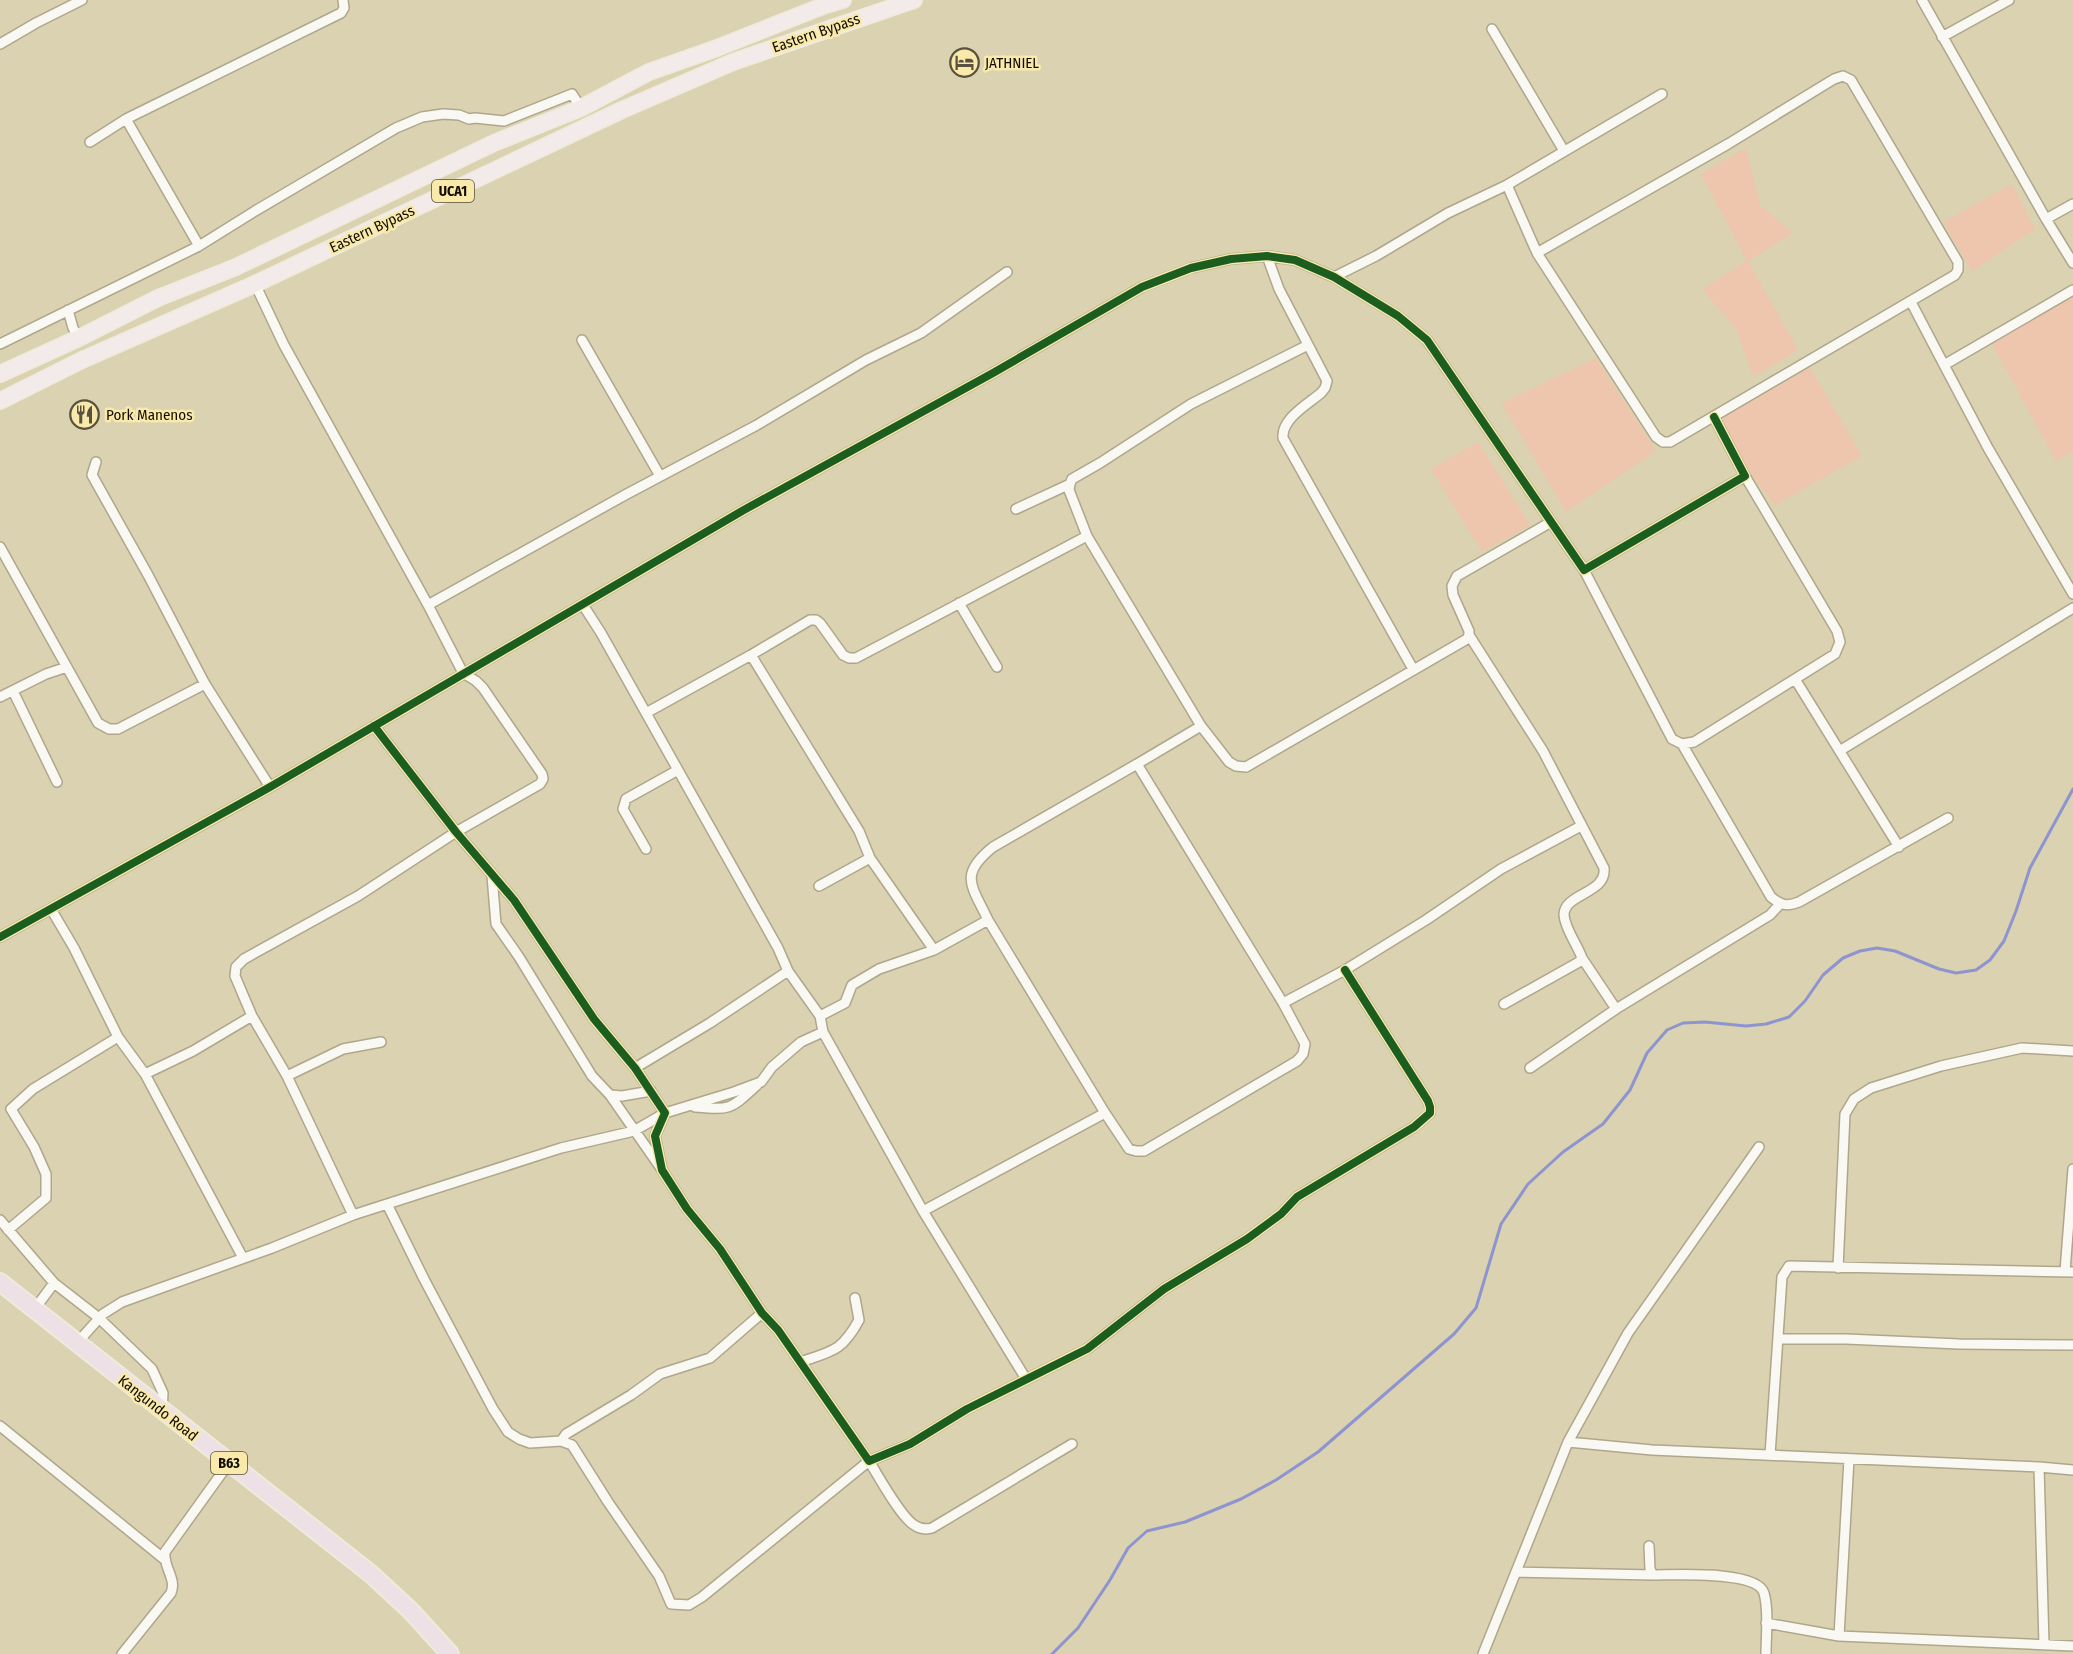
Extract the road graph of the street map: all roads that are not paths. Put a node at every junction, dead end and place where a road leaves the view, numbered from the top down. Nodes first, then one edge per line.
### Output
1 (82, 0) edge
2 (343, 0) edge
3 (843, 0) edge
4 (914, 0) edge
5 (1922, 0) edge
6 (2009, 0) edge
7 (1492, 29) dead end
8 (1942, 37) junction
9 (0, 44) edge
10 (1662, 94) dead end
11 (581, 108) junction
12 (126, 119) junction
13 (90, 142) dead end
14 (1563, 151) junction
15 (1507, 185) junction
16 (2073, 204) edge
17 (2046, 219) junction
18 (199, 246) junction
19 (277, 246) junction
20 (1536, 253) junction
21 (1267, 256) junction
22 (2073, 262) edge
23 (288, 267) junction
24 (1007, 272) dead end
25 (1334, 277) junction
26 (255, 284) junction
27 (2073, 290) edge
28 (1911, 302) junction
29 (68, 310) junction
30 (79, 338) junction
31 (582, 340) dead end
32 (0, 344) edge
33 (1308, 345) junction
34 (1944, 364) junction
35 (0, 374) edge
36 (0, 400) edge
37 (1714, 417) junction
38 (96, 462) dead end
39 (660, 476) junction
40 (1745, 476) junction
41 (1070, 483) junction
42 (1016, 509) dead end
43 (1551, 522) junction
44 (1087, 536) junction
45 (0, 547) edge
46 (1584, 570) junction
47 (2073, 594) edge
48 (959, 603) junction
49 (428, 605) junction
50 (583, 605) junction
51 (2073, 608) edge
52 (1469, 635) junction
53 (751, 655) junction
54 (67, 667) junction
55 (997, 667) dead end
56 (1413, 669) junction
57 (463, 673) junction
58 (1795, 679) junction
59 (205, 684) junction
60 (13, 691) junction
61 (0, 697) edge
62 (646, 713) junction
63 (374, 726) junction
64 (1201, 726) junction
65 (1682, 744) junction
66 (1840, 750) junction
67 (1137, 764) junction
68 (678, 770) junction
69 (57, 782) dead end
70 (270, 787) junction
71 (1948, 818) dead end
72 (1581, 826) junction
73 (456, 832) junction
74 (1899, 847) junction
75 (646, 849) dead end
76 (870, 858) junction
77 (492, 876) junction
78 (819, 886) dead end
79 (1780, 904) junction
80 (51, 909) junction
81 (988, 920) junction
82 (0, 937) edge
83 (934, 950) junction
84 (1582, 958) junction
85 (1345, 970) junction
86 (788, 971) junction
87 (1284, 1003) junction
88 (1504, 1004) dead end
89 (1616, 1009) junction
90 (820, 1016) junction
91 (252, 1017) junction
92 (823, 1032) junction
93 (118, 1037) junction
94 (381, 1042) dead end
95 (2073, 1051) edge
96 (635, 1068) junction
97 (1530, 1068) dead end
98 (146, 1074) junction
99 (287, 1076) junction
100 (651, 1091) junction
101 (610, 1095) junction
102 (664, 1113) junction
103 (1105, 1113) junction
104 (634, 1131) junction
105 (1759, 1147) dead end
106 (2073, 1169) edge
107 (662, 1170) junction
108 (387, 1204) junction
109 (923, 1211) junction
110 (353, 1215) junction
111 (0, 1220) edge
112 (8, 1230) junction
113 (243, 1258) junction
114 (1838, 1268) junction
115 (2069, 1272) edge
116 (0, 1282) edge
117 (54, 1283) junction
118 (855, 1298) dead end
119 (34, 1310) junction
120 (762, 1313) junction
121 (99, 1318) junction
122 (1779, 1339) junction
123 (76, 1344) junction
124 (2073, 1344) edge
125 (800, 1362) junction
126 (1026, 1379) junction
127 (162, 1411) junction
128 (0, 1426) edge
129 (561, 1441) junction
130 (1568, 1442) junction
131 (1072, 1444) dead end
132 (1770, 1455) junction
133 (1849, 1459) junction
134 (869, 1461) junction
135 (229, 1463) junction
136 (2039, 1467) junction
137 (2073, 1470) edge
138 (1649, 1546) dead end
139 (164, 1558) junction
140 (1516, 1572) junction
141 (1653, 1575) junction
142 (1766, 1623) junction
143 (1839, 1636) junction
144 (2044, 1644) junction
145 (2073, 1646) edge
146 (122, 1654) edge
147 (450, 1654) edge
148 (1483, 1654) edge
149 (1766, 1654) edge

1 - 9 street
2 - 12 street
3 - 11 main road, Eastern Bypass / UCA1
4 - 23 main road, Eastern Bypass / UCA1
5 - 8 street
6 - 8 street
7 - 14 street
8 - 17 street
10 - 14 street
11 - 18 street
11 - 19 main road, Eastern Bypass / UCA1
12 - 13 street
12 - 18 street
14 - 15 street
15 - 20 street
15 - 25 street
16 - 17 street
17 - 22 street
18 - 29 street
19 - 23 main road
19 - 30 main road, Eastern Bypass / UCA1
20 - 28 street
20 - 37 street
21 - 25 street
21 - 33 street
21 - 50 street
23 - 26 main road, Eastern Bypass / UCA1
24 - 39 street
25 - 43 street
26 - 36 main road, Eastern Bypass / UCA1
26 - 49 street
27 - 34 street
28 - 34 street
28 - 37 street
29 - 30 street
29 - 32 street
30 - 35 main road, Eastern Bypass / UCA1
31 - 39 street
33 - 41 street
33 - 56 street
34 - 47 street
37 - 40 street
38 - 59 street
39 - 49 street
40 - 46 street
40 - 58 street
41 - 42 street
41 - 44 street
43 - 46 street
43 - 52 street
44 - 48 street
44 - 64 street
45 - 54 street
46 - 65 street
48 - 53 street
48 - 55 street
49 - 57 street
50 - 57 street
50 - 62 street
51 - 66 street
52 - 56 street
52 - 72 street
53 - 62 street
53 - 76 street
54 - 59 street
54 - 60 street
56 - 64 street
57 - 63 street
57 - 73 street
58 - 65 street
58 - 66 street
59 - 70 street
60 - 61 street
60 - 69 street
62 - 68 street
63 - 70 street
63 - 73 street
64 - 67 street
65 - 79 street
66 - 74 street
67 - 81 street
67 - 87 street
68 - 75 street
68 - 86 street
70 - 80 street
71 - 74 street
72 - 84 street
72 - 85 street
73 - 77 street
73 - 91 street
74 - 79 street
76 - 78 street
76 - 83 street
77 - 96 street
77 - 101 street
79 - 89 street
80 - 82 street
80 - 93 street
81 - 83 street
81 - 103 street
83 - 90 street
84 - 88 street
84 - 89 street
85 - 87 street
85 - 126 street
86 - 90 street
86 - 96 street
87 - 103 street
89 - 97 street
90 - 92 street
91 - 98 street
91 - 99 street
92 - 102 street
92 - 109 street
93 - 98 street
93 - 112 street
94 - 99 street
95 - 114 street
96 - 100 street
98 - 113 street
99 - 110 street
100 - 101 street
100 - 102 street
101 - 104 street
102 - 104 street
102 - 107 street
103 - 109 street
104 - 107 street
104 - 108 street
105 - 130 street
106 - 115 street
107 - 120 street
108 - 110 street
108 - 129 street
109 - 126 street
110 - 113 street
111 - 112 street
112 - 117 street
113 - 121 street
114 - 115 street
114 - 122 street
116 - 119 highway, Kangundo Road / B63
117 - 119 street
117 - 121 street
118 - 125 street
119 - 123 highway, Kangundo Road / B63
120 - 125 street
120 - 129 street
121 - 123 street
121 - 127 street
122 - 124 street
122 - 132 street
123 - 127 highway, Kangundo Road / B63
125 - 134 street
126 - 134 street
127 - 135 highway, Kangundo Road / B63
128 - 139 street
129 - 134 street
130 - 132 street
130 - 140 street
131 - 134 street
132 - 133 street
133 - 136 street
133 - 143 street
135 - 139 street
135 - 147 highway, Kangundo Road / B63
136 - 137 street
136 - 144 street
138 - 141 street
139 - 146 street
140 - 141 street
140 - 148 street
141 - 142 street
142 - 143 street
142 - 149 street
143 - 144 street
144 - 145 street

